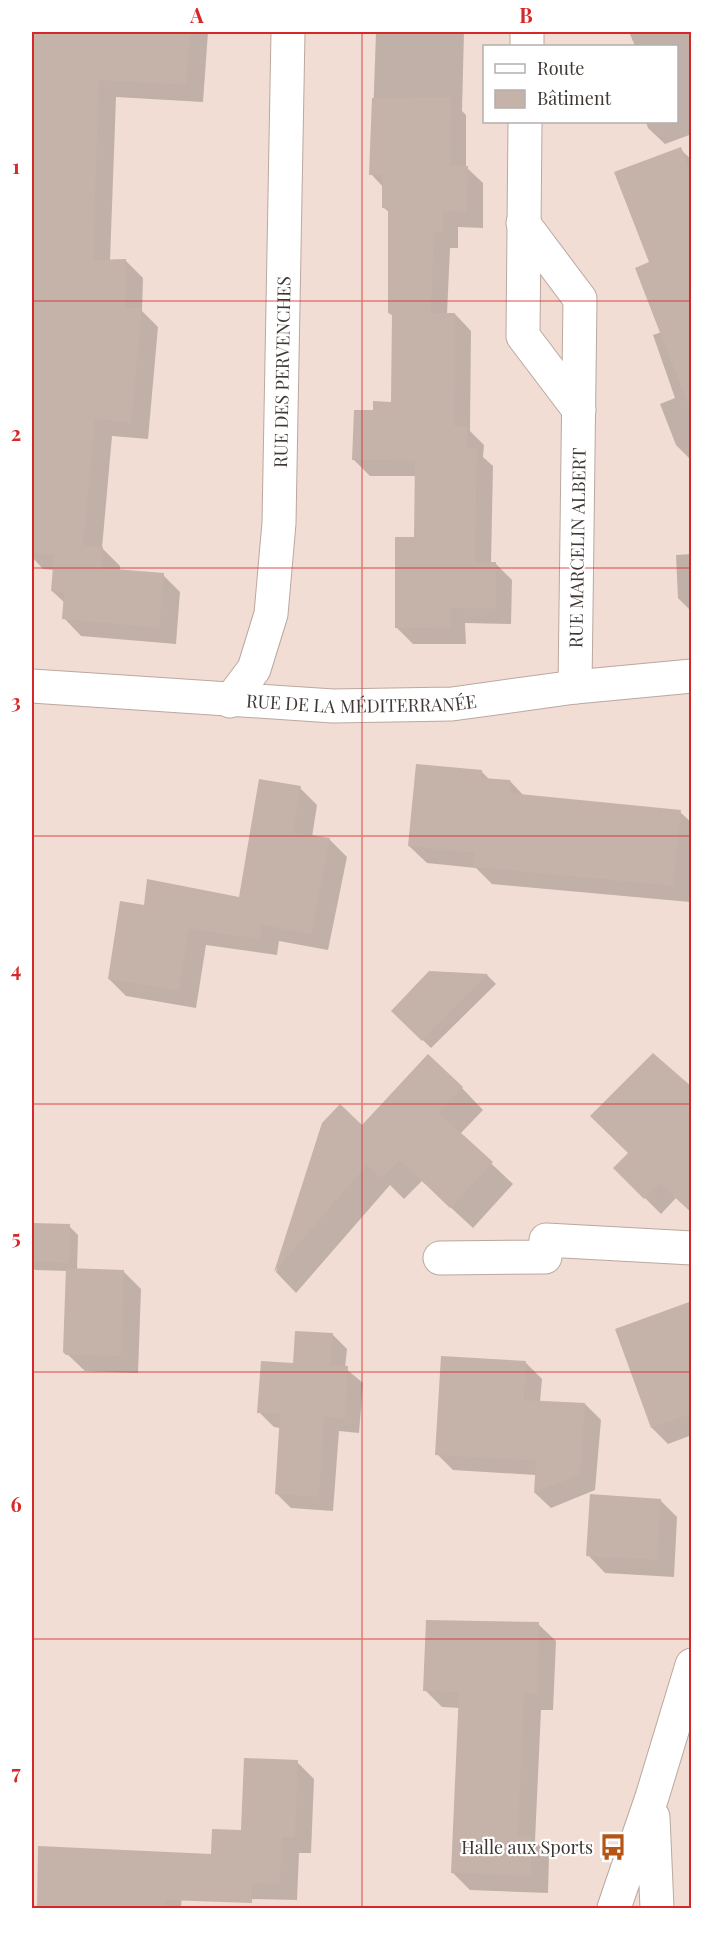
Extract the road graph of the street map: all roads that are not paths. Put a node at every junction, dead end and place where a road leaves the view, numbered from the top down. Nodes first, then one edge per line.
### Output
1 (288, 32) edge
2 (525, 123) edge
3 (523, 223) junction
4 (579, 410) junction
5 (692, 676) edge
6 (32, 686) edge
7 (575, 687) junction
8 (230, 701) junction
9 (692, 1248) edge
10 (440, 1258) dead end
11 (692, 1665) edge
12 (652, 1797) junction
13 (614, 1908) edge
14 (657, 1908) edge

1 - 8 street, RUE DES PERVENCHES
2 - 3 street
3 - 4 street
3 - 4 street, RUE MARCELIN ALBERT
4 - 7 street, RUE MARCELIN ALBERT
5 - 7 street, RUE DE LA MÉDITERRANÉE
6 - 8 street, RUE DE LA MÉDITERRANÉE
7 - 8 street, RUE DE LA MÉDITERRANÉE
9 - 10 street
11 - 12 street
12 - 13 street
12 - 14 street

